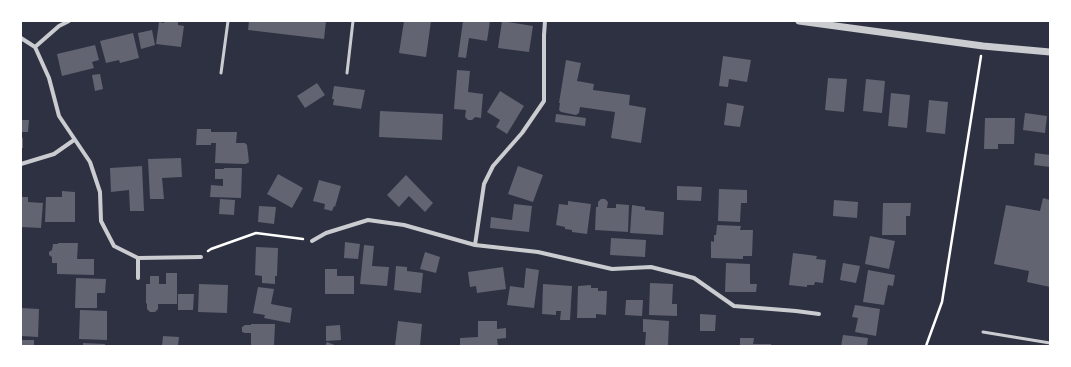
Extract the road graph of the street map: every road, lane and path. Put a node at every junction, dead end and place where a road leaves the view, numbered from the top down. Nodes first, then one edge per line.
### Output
1 (69, 21) edge
2 (228, 21) edge
3 (353, 21) edge
4 (545, 21) edge
5 (799, 21) edge
6 (21, 38) edge
7 (983, 46) junction
8 (35, 47) junction
9 (1050, 52) edge
10 (221, 73) dead end
11 (347, 73) dead end
12 (74, 140) junction
13 (21, 164) edge
14 (312, 241) joint
15 (475, 245) junction
16 (201, 257) joint
17 (138, 258) junction
18 (138, 278) dead end
19 (819, 314) dead end
20 (983, 332) dead end
21 (1050, 343) edge
22 (926, 346) edge

1 - 8 street
2 - 10 lane
3 - 11 lane
4 - 15 street
5 - 7 street
6 - 8 street
7 - 9 street
7 - 22 path
8 - 12 street
12 - 13 street
12 - 17 street
14 - 15 street
14 - 16 path
15 - 19 street
16 - 17 street
17 - 18 street
20 - 21 lane

